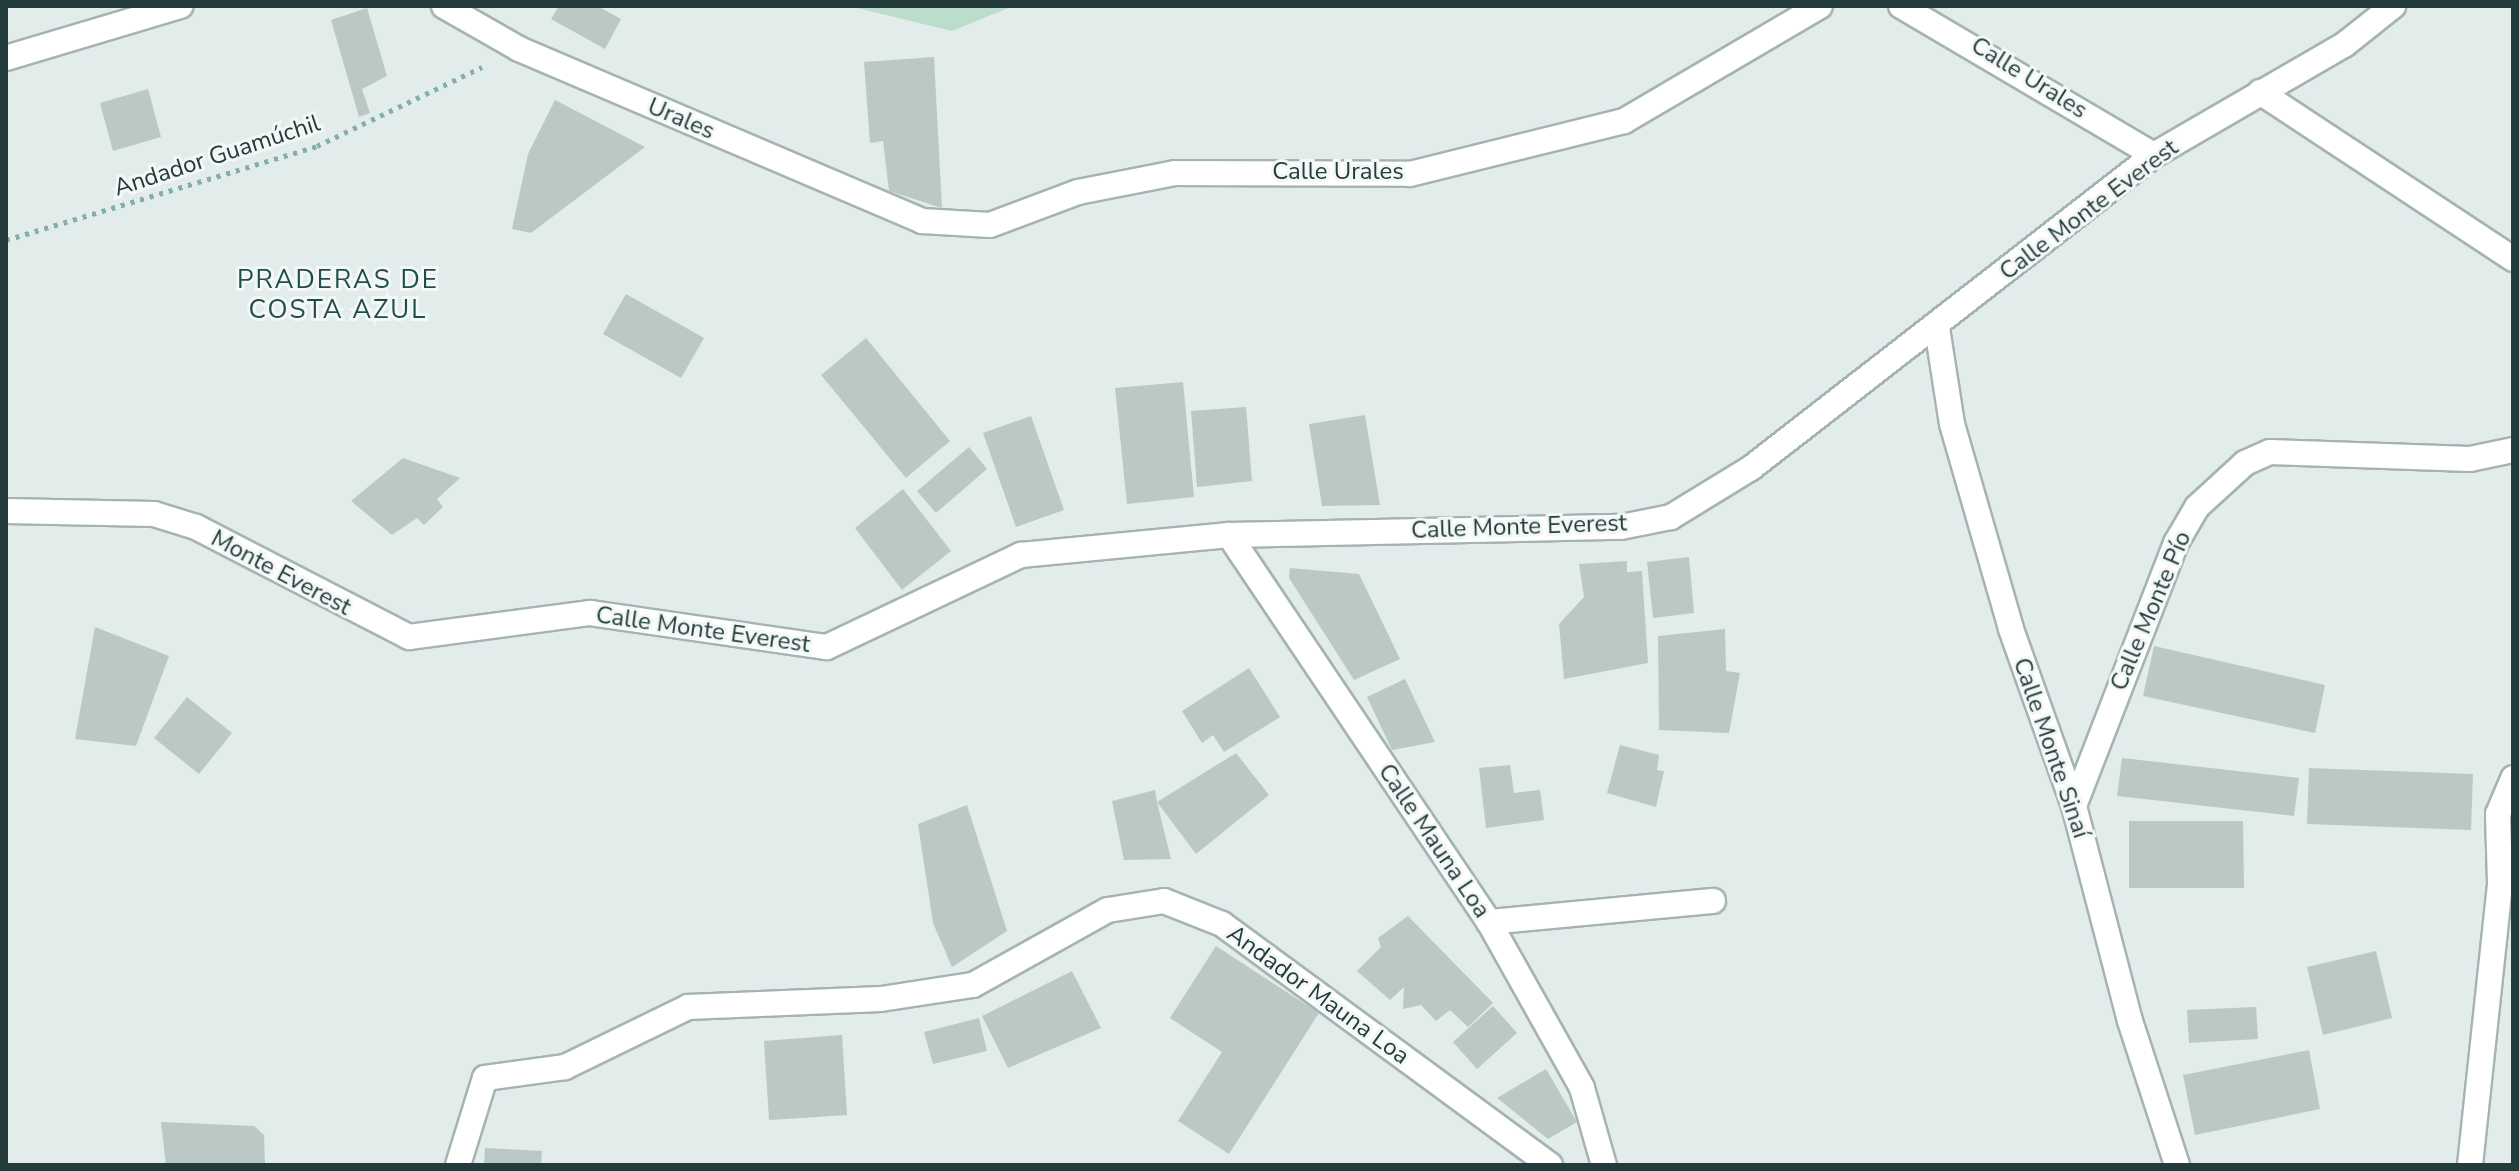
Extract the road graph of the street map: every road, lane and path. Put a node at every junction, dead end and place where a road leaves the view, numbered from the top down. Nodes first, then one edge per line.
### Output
1 (180, 6) edge
2 (444, 6) edge
3 (1820, 6) edge
4 (1901, 6) edge
5 (2393, 6) edge
6 (519, 49) junction
7 (6, 58) edge
8 (2260, 92) junction
9 (2154, 155) junction
10 (922, 221) joint
11 (6, 240) edge
12 (2513, 259) edge
13 (1937, 328) junction
14 (2513, 450) edge
15 (6, 511) edge
16 (1229, 535) junction
17 (553, 615) joint
18 (2513, 778) edge
19 (2074, 806) junction
20 (1713, 901) dead end
21 (1489, 922) junction
22 (458, 1165) edge
23 (1550, 1165) edge
24 (1604, 1165) edge
25 (2177, 1165) edge
26 (2470, 1165) edge

1 - 7 street
2 - 6 street, Urales
3 - 10 street, Calle Urales
4 - 9 street, Calle Urales
5 - 8 street, Calle Monte Everest
6 - 10 street, Urales
6 - 11 path, Andador Guamúchil
8 - 9 street, Calle Monte Everest
8 - 12 street
9 - 13 street, Calle Monte Everest
13 - 16 street, Calle Monte Everest
13 - 19 street, Calle Monte Sinaí
14 - 19 street, Calle Monte Pío
15 - 17 street, Monte Everest
16 - 17 street, Calle Monte Everest
16 - 21 street, Calle Mauna Loa
18 - 26 street
19 - 25 street, Calle Monte Sinaí
20 - 21 street
21 - 24 street, Calle Mauna Loa
22 - 23 street, Andador Mauna Loa

